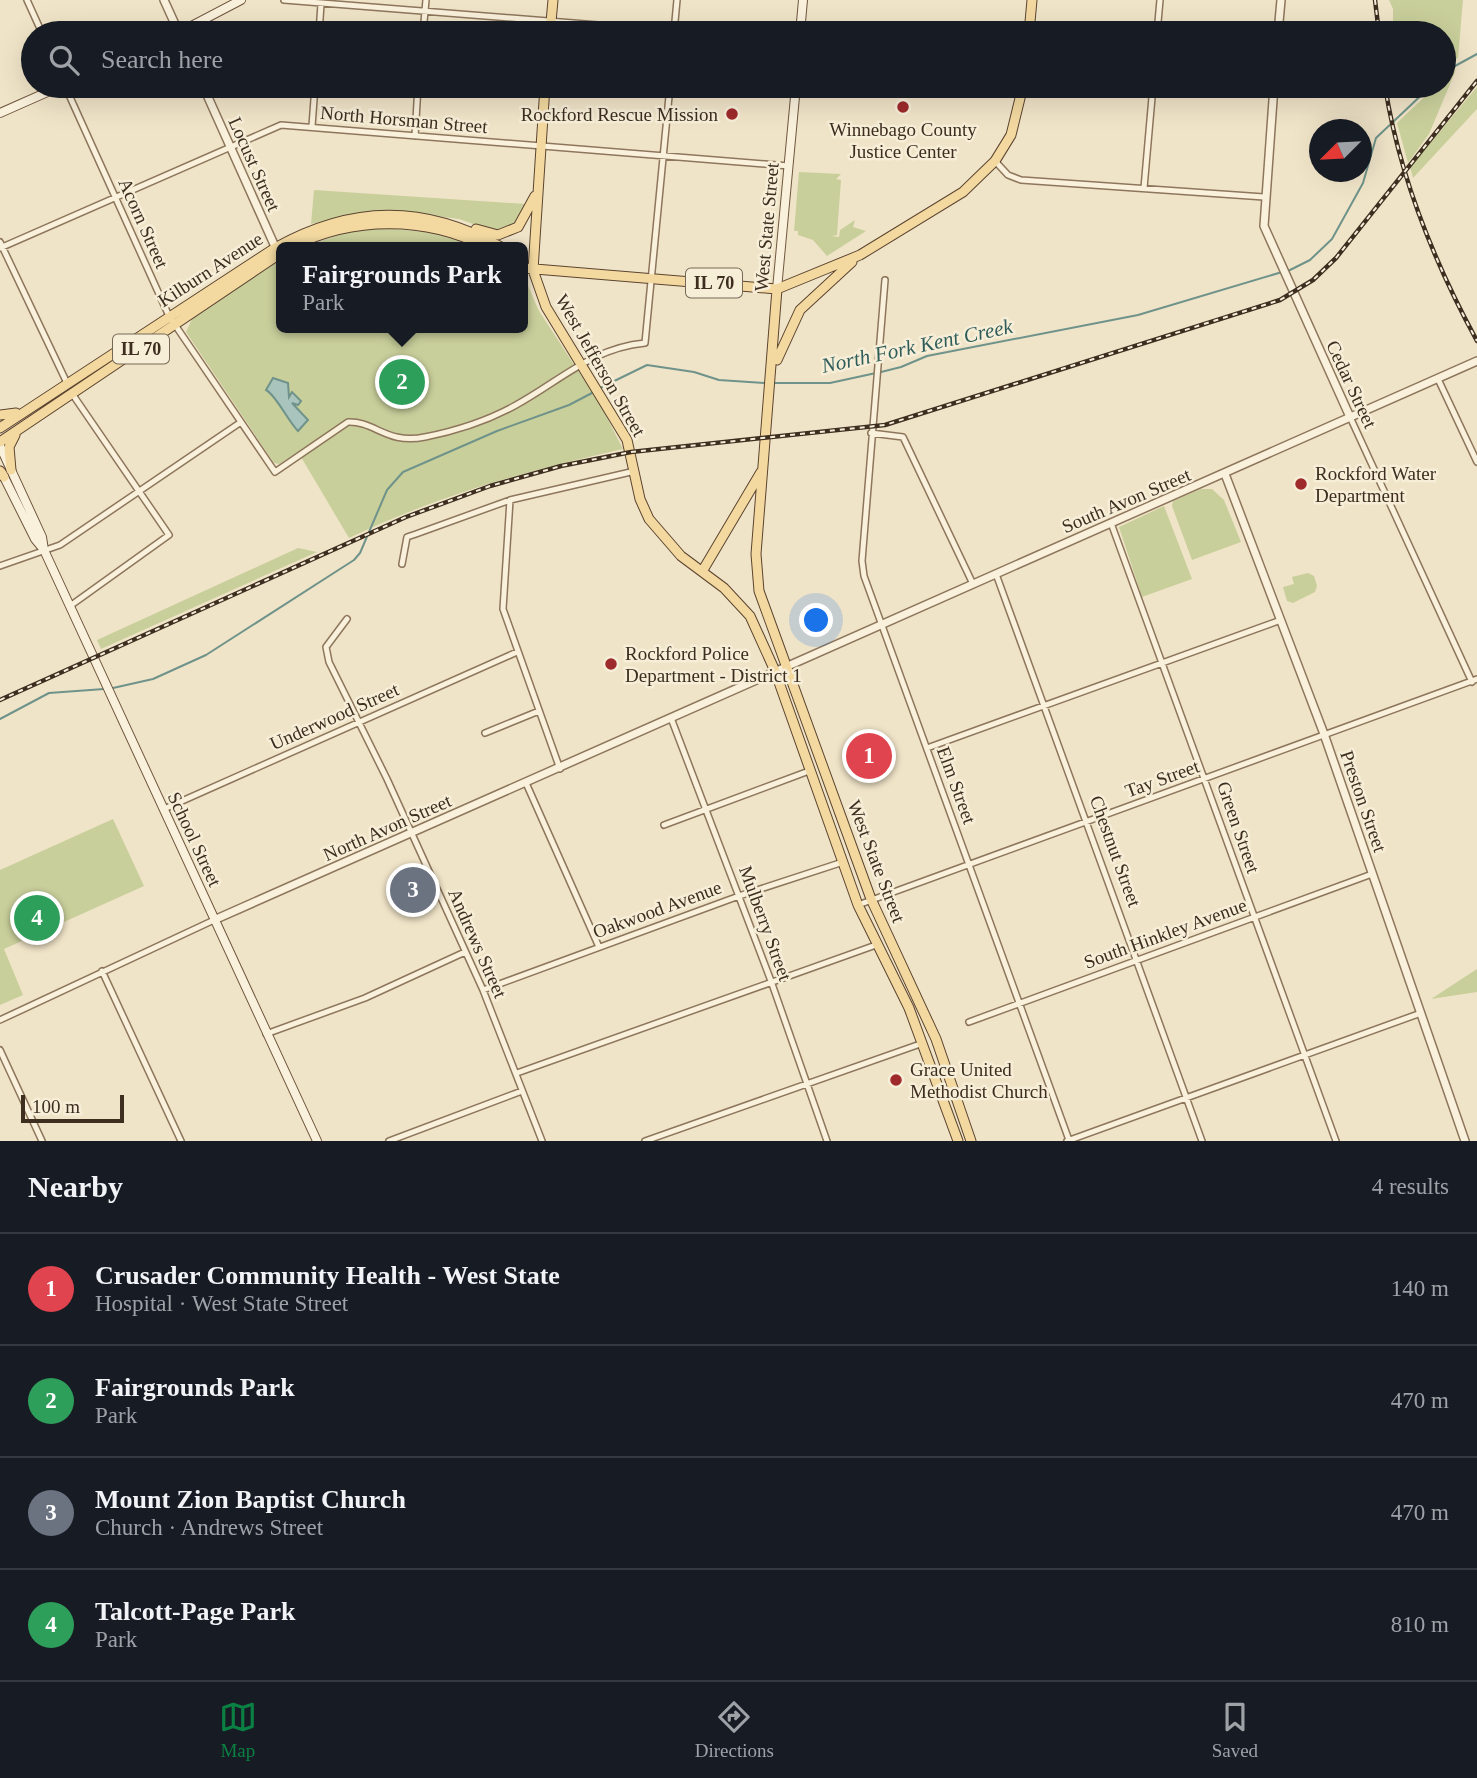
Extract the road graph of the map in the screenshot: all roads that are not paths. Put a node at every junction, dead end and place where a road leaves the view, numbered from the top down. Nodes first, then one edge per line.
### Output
1 (27, 0) edge
2 (164, 0) edge
3 (241, 0) edge
4 (284, 0) edge
5 (426, 0) edge
6 (553, 0) edge
7 (677, 0) edge
8 (803, 0) edge
9 (1032, 0) edge
10 (1160, 0) edge
11 (1281, 0) edge
12 (321, 4) junction
13 (425, 12) junction
14 (37, 21) edge
15 (173, 21) edge
16 (201, 21) edge
17 (320, 21) edge
18 (424, 21) edge
19 (538, 21) edge
20 (551, 21) edge
21 (675, 21) edge
22 (801, 21) edge
23 (1030, 21) edge
24 (1158, 21) edge
25 (1279, 21) edge
26 (35, 98) edge
27 (69, 98) edge
28 (208, 98) edge
29 (314, 98) edge
30 (417, 98) edge
31 (544, 98) edge
32 (669, 98) edge
33 (795, 98) edge
34 (1020, 98) edge
35 (1152, 98) edge
36 (1273, 98) edge
37 (0, 113) edge
38 (312, 126) junction
39 (415, 136) junction
40 (230, 146) junction
41 (541, 146) junction
42 (663, 155) junction
43 (995, 162) junction
44 (789, 166) junction
45 (538, 188) junction
46 (1144, 188) junction
47 (116, 197) junction
48 (1264, 197) junction
49 (452, 223) junction
50 (293, 242) edge
51 (305, 242) edge
52 (473, 242) edge
53 (491, 242) edge
54 (1, 246) edge
55 (276, 248) edge
56 (276, 253) edge
57 (276, 253) edge
58 (860, 255) junction
59 (528, 269) edge
60 (651, 278) junction
61 (885, 280) dead end
62 (777, 289) junction
63 (169, 316) junction
64 (175, 326) junction
65 (1477, 361) edge
66 (579, 363) junction
67 (772, 377) junction
68 (1438, 379) junction
69 (67, 383) junction
70 (73, 395) junction
71 (25, 411) junction
72 (0, 415) edge
73 (1350, 417) junction
74 (241, 422) junction
75 (0, 428) edge
76 (21, 429) junction
77 (871, 433) junction
78 (0, 444) edge
79 (1477, 462) edge
80 (764, 466) junction
81 (4, 471) edge
82 (635, 471) junction
83 (1225, 474) junction
84 (139, 491) junction
85 (510, 500) junction
86 (1111, 523) junction
87 (44, 550) junction
88 (402, 564) dead end
89 (0, 566) edge
90 (703, 570) junction
91 (996, 574) junction
92 (973, 584) junction
93 (70, 606) junction
94 (347, 619) dead end
95 (1281, 620) junction
96 (882, 624) junction
97 (517, 652) junction
98 (1160, 661) junction
99 (787, 666) junction
100 (775, 671) junction
101 (1474, 680) edge
102 (1043, 705) junction
103 (539, 711) junction
104 (671, 718) junction
105 (360, 722) junction
106 (485, 733) dead end
107 (1324, 734) junction
108 (927, 748) junction
109 (560, 769) junction
110 (809, 771) junction
111 (1205, 779) junction
112 (526, 783) junction
113 (164, 809) junction
114 (706, 810) junction
115 (1088, 821) junction
116 (664, 825) dead end
117 (411, 833) junction
118 (843, 862) junction
119 (969, 865) junction
120 (1373, 874) junction
121 (739, 896) junction
122 (871, 899) junction
123 (858, 905) junction
124 (1254, 918) junction
125 (214, 920) junction
126 (876, 945) junction
127 (599, 947) junction
128 (465, 952) junction
129 (1136, 961) junction
130 (102, 971) junction
131 (771, 981) junction
132 (483, 990) junction
133 (1019, 1004) junction
134 (1421, 1013) junction
135 (0, 1020) edge
136 (969, 1022) dead end
137 (266, 1034) junction
138 (923, 1043) junction
139 (0, 1050) edge
140 (1304, 1055) junction
141 (517, 1073) junction
142 (806, 1083) junction
143 (522, 1091) junction
144 (1186, 1098) junction
145 (42, 1141) edge
146 (181, 1141) edge
147 (317, 1141) edge
148 (389, 1141) edge
149 (542, 1141) edge
150 (645, 1141) edge
151 (827, 1141) edge
152 (958, 1141) edge
153 (971, 1141) edge
154 (1068, 1141) edge
155 (1202, 1141) edge
156 (1336, 1141) edge
157 (1465, 1141) edge

1 - 14 street
2 - 15 street
3 - 16 main road
4 - 12 street
5 - 13 street
6 - 20 main road
7 - 21 street
8 - 22 main road
9 - 23 main road
10 - 24 street
11 - 25 street
12 - 13 street
12 - 17 street
13 - 18 street
13 - 19 street
26 - 37 main road
27 - 47 street, Acorn Street
28 - 40 street, Locust Street
29 - 38 street
30 - 39 street
31 - 41 main road, West Jefferson Street
32 - 42 street
33 - 44 main road, West State Street
34 - 43 main road
35 - 46 street
36 - 48 street, Cedar Street
38 - 39 street, North Horsman Street
38 - 40 street, North Horsman Street
39 - 41 street, North Horsman Street
40 - 47 street, North Horsman Street
40 - 55 street, Locust Street
41 - 42 street, North Horsman Street
41 - 45 main road, West Jefferson Street
42 - 44 street, North Horsman Street
42 - 60 street
43 - 46 street
43 - 58 main road
44 - 62 main road, West State Street
45 - 49 main road
45 - 59 main road, West Jefferson Street
46 - 48 street
47 - 54 street, North Horsman Street
47 - 63 street, Acorn Street
48 - 73 street, Cedar Street
49 - 50 main road, Kilburn Avenue / IL 70
49 - 53 main road, Kilburn Avenue / IL 70
51 - 52 main road, Kilburn Avenue
54 - 69 street
56 - 63 main road, Kilburn Avenue / IL 70
57 - 64 main road, Kilburn Avenue / IL 70
58 - 62 main road
58 - 67 main road
59 - 60 main road, IL 70
59 - 66 main road, West Jefferson Street
60 - 62 main road, IL 70
60 - 66 street
61 - 77 street, Elm Street
62 - 67 main road, West State Street
63 - 64 street, Acorn Street
63 - 69 main road, Kilburn Avenue / IL 70
64 - 70 main road, Kilburn Avenue / IL 70
64 - 74 street, Acorn Street
65 - 68 street, South Avon Street
66 - 74 street, Acorn Street
66 - 82 main road, West Jefferson Street
67 - 80 main road, West State Street
68 - 73 street, South Avon Street
68 - 79 street
69 - 71 main road, Kilburn Avenue / IL 70
70 - 76 main road, Kilburn Avenue / IL 70
70 - 84 street
71 - 72 main road
71 - 75 main road, Kilburn Avenue / IL 70
73 - 83 street, South Avon Street
73 - 101 street, Cedar Street
74 - 84 street
76 - 78 main road, Kilburn Avenue / IL 70
76 - 81 main road
77 - 92 street
77 - 96 street, Elm Street
78 - 81 main road, School Street
80 - 90 main road
80 - 99 main road, West State Street
81 - 87 main road, School Street
82 - 85 street
82 - 90 main road, West State Street
83 - 86 street, South Avon Street
83 - 95 street, Preston Street
84 - 87 street
84 - 93 street
85 - 88 street
85 - 97 street
86 - 91 street, South Avon Street
86 - 98 street, Green Street
87 - 89 street
87 - 93 main road, School Street
90 - 100 main road, West State Street
91 - 92 street, South Avon Street
91 - 102 street, Chestnut Street
92 - 96 street, South Avon Street
93 - 113 main road, School Street
94 - 105 street, Andrews Street
95 - 98 street
95 - 107 street, Preston Street
96 - 99 street, South Avon Street
96 - 108 street, Elm Street
97 - 103 street
97 - 105 street, Underwood Street
98 - 102 street
98 - 111 street, Green Street
99 - 100 street, North Avon Street
99 - 122 main road, West State Street
100 - 104 street, North Avon Street
100 - 110 main road, West State Street
101 - 107 street, Tay Street
102 - 108 street
102 - 115 street, Chestnut Street
103 - 106 street
103 - 109 street
104 - 109 street, North Avon Street
104 - 114 street, Mulberry Street
105 - 113 street, Underwood Street
105 - 117 street, Andrews Street
107 - 111 street, Tay Street
107 - 120 street, Preston Street
108 - 119 street, Elm Street
109 - 112 street, North Avon Street
110 - 114 street
110 - 118 main road, West State Street
111 - 115 street, Tay Street
111 - 124 street, Green Street
112 - 117 street, North Avon Street
112 - 127 street
113 - 125 main road, School Street
114 - 116 street
114 - 121 street, Mulberry Street
115 - 119 street, Tay Street
115 - 129 street, Chestnut Street
117 - 125 street, North Avon Street
117 - 128 street, Andrews Street
118 - 121 street, Oakwood Avenue
118 - 123 main road, West State Street
119 - 122 street, Tay Street
119 - 133 street, Elm Street
120 - 124 street, South Hinkley Avenue
120 - 134 street, Preston Street
121 - 127 street, Oakwood Avenue
121 - 131 street, Mulberry Street
122 - 123 street, Tay Street
122 - 153 main road, West State Street
123 - 126 main road, West State Street
124 - 129 street, South Hinkley Avenue
124 - 140 street, Green Street
125 - 130 street, North Avon Street
125 - 137 main road, School Street
126 - 131 street
126 - 138 main road, West State Street
127 - 132 street, Oakwood Avenue
128 - 132 street, Andrews Street
128 - 137 street
129 - 133 street, South Hinkley Avenue
129 - 144 street, Chestnut Street
130 - 135 street, North Avon Street
130 - 146 street
131 - 141 street
131 - 142 street, Mulberry Street
132 - 141 street, Andrews Street
133 - 136 street, South Hinkley Avenue
133 - 154 street, Elm Street
134 - 140 street
134 - 157 street, Preston Street
137 - 147 main road, School Street
138 - 142 street
138 - 152 main road, West State Street
139 - 145 street
140 - 144 street
140 - 156 street, Green Street
141 - 143 street, Andrews Street
142 - 150 street
142 - 151 street, Mulberry Street
143 - 148 street
143 - 149 street, Andrews Street
144 - 154 street
144 - 155 street, Chestnut Street

